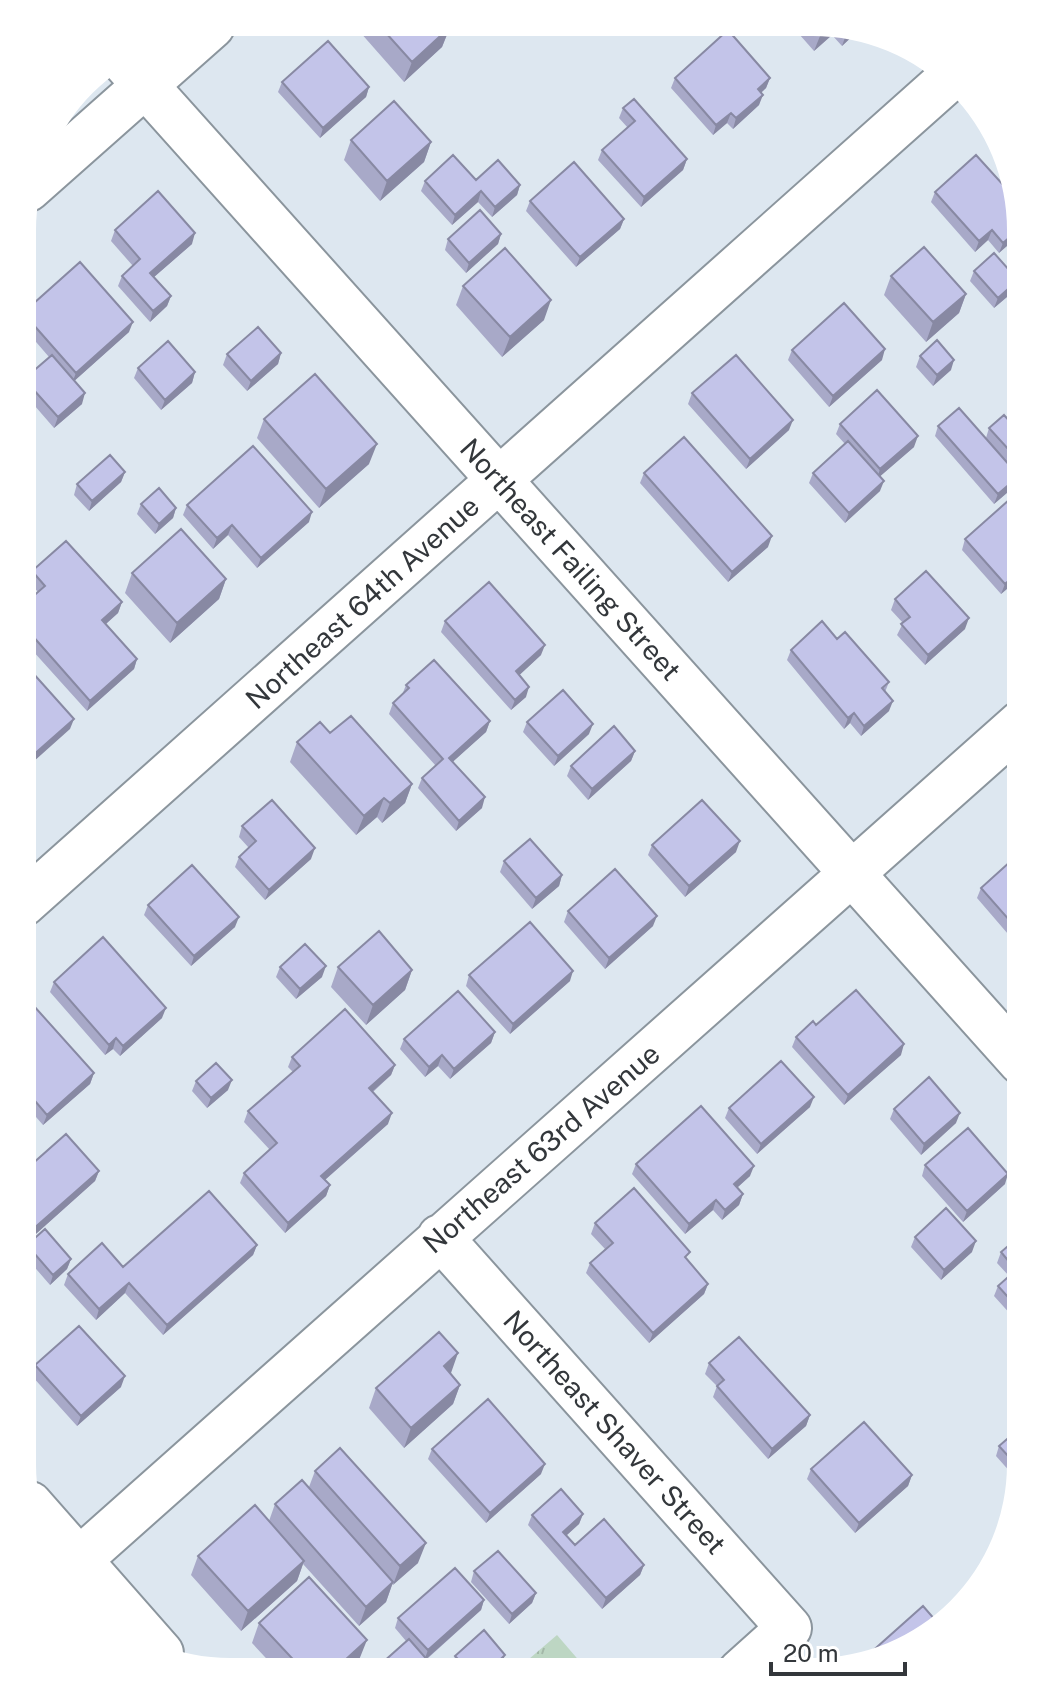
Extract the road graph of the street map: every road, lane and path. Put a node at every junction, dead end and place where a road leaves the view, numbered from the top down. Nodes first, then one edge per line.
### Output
1 (184, 42) edge
2 (133, 71) edge
3 (941, 85) edge
4 (46, 169) edge
5 (500, 480) junction
6 (1007, 735) edge
7 (852, 873) junction
8 (36, 892) edge
9 (1007, 1046) edge
10 (440, 1237) junction
11 (49, 1533) edge
12 (71, 1567) edge
13 (145, 1638) edge
14 (756, 1658) edge

1 - 2 street
2 - 4 street
2 - 5 street, Northeast Failing Street
3 - 5 street, Northeast 64th Avenue
5 - 7 street, Northeast Failing Street
5 - 8 street, Northeast 64th Avenue
6 - 7 street, Northeast 63rd Avenue
7 - 9 street, Northeast Failing Street
7 - 10 street, Northeast 63rd Avenue
10 - 12 street, Northeast 63rd Avenue
10 - 14 street, Northeast Shaver Street
11 - 12 street
12 - 13 street

